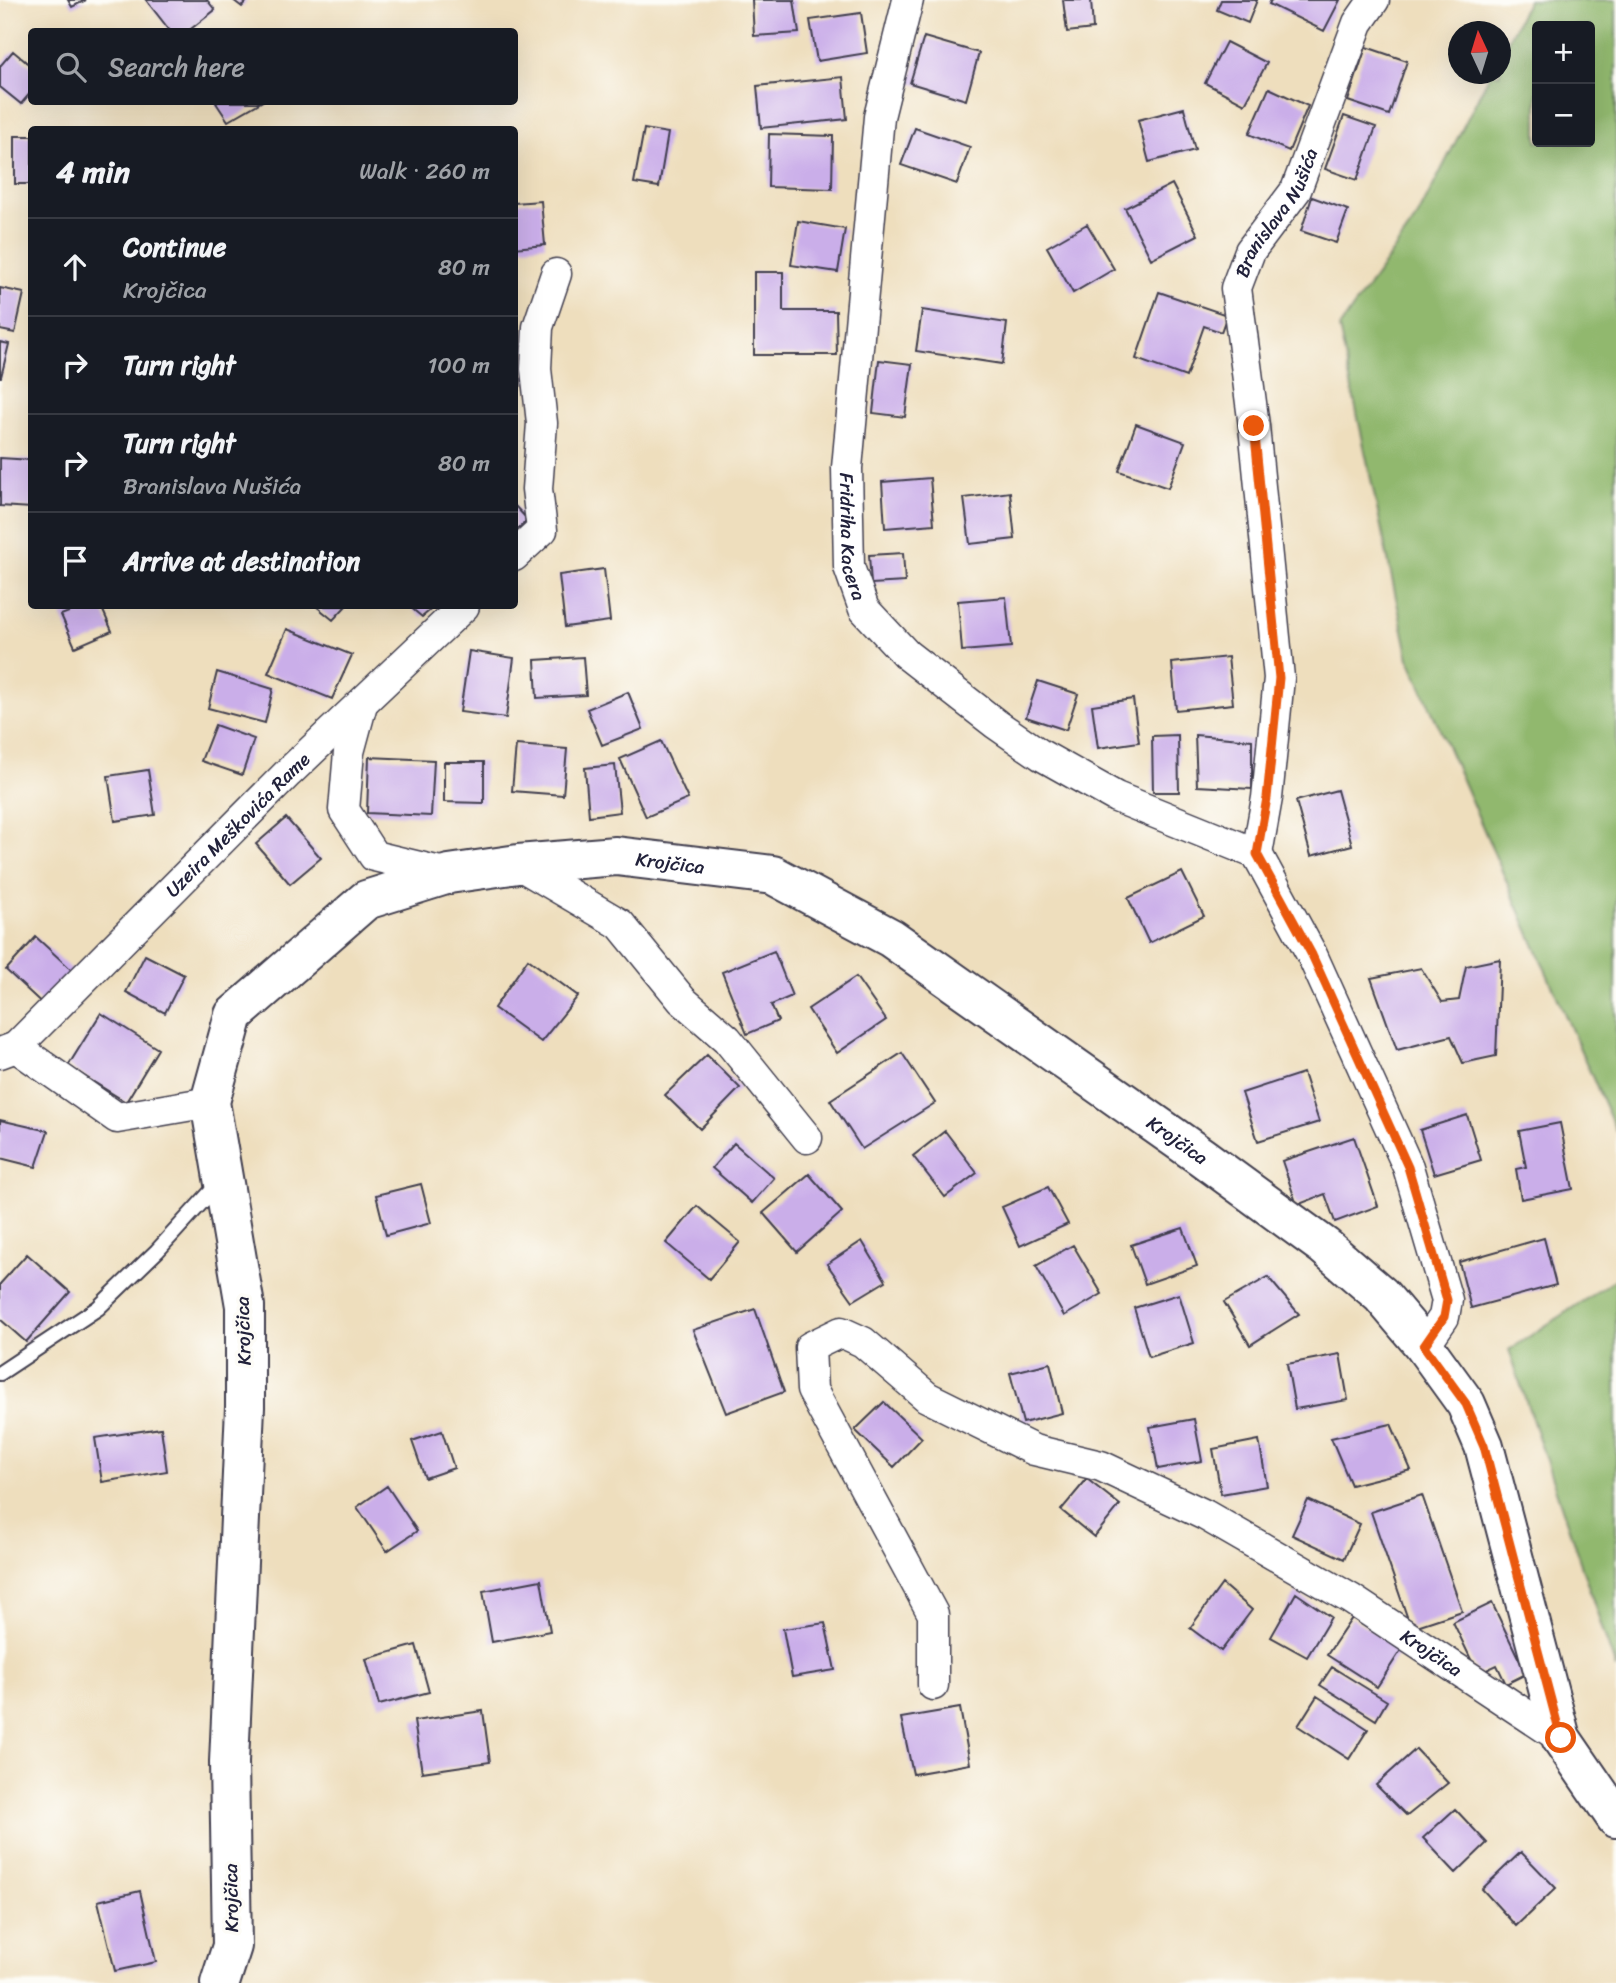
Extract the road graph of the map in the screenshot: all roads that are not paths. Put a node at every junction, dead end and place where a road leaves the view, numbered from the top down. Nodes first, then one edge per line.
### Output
1 (908, 0) edge
2 (1374, 0) edge
3 (556, 274) dead end
4 (518, 552) edge
5 (461, 609) edge
6 (362, 704) junction
7 (1257, 854) junction
8 (518, 864) junction
9 (449, 874) junction
10 (8, 1050) edge
11 (210, 1102) junction
12 (807, 1138) dead end
13 (223, 1178) junction
14 (1424, 1346) junction
15 (0, 1373) edge
16 (933, 1685) dead end
17 (1561, 1738) junction
18 (1616, 1818) edge
19 (220, 1983) edge

1 - 7 street, Fridriha Kacera
2 - 7 street, Branislava Nušića
3 - 4 street
5 - 6 street, Uzeira Meškovića Rame
6 - 9 street
6 - 10 street, Uzeira Meškovića Rame
7 - 14 street
8 - 9 main road, Krojčica
8 - 12 street
8 - 14 main road, Krojčica
9 - 11 main road, Krojčica
10 - 11 street, Uzeira Meškovića Rame
11 - 13 main road, Krojčica
13 - 15 lane
13 - 19 main road, Krojčica
14 - 17 main road, Krojčica
16 - 17 street, Krojčica
17 - 18 main road, Krojčica

